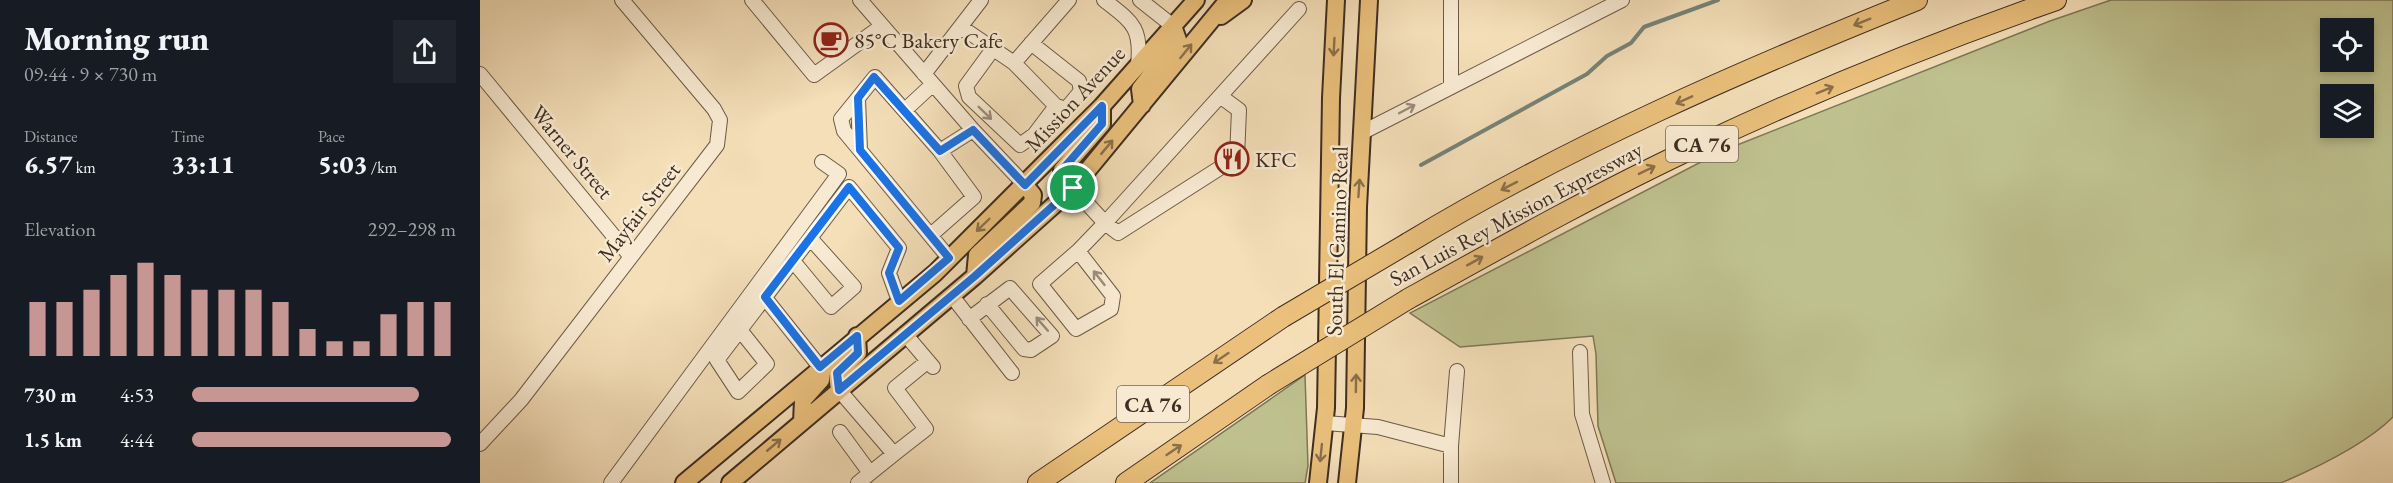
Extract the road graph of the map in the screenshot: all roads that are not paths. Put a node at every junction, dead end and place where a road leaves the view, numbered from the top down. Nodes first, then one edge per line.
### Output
1 (622, 0) edge
2 (752, 0) edge
3 (860, 0) edge
4 (981, 0) edge
5 (1069, 0) edge
6 (1104, 0) edge
7 (1140, 0) edge
8 (1196, 0) edge
9 (1228, 0) edge
10 (1243, 0) edge
11 (1325, 0) edge
12 (1336, 0) edge
13 (1369, 0) edge
14 (1451, 0) edge
15 (1622, 0) edge
16 (1917, 0) edge
17 (2056, 0) edge
18 (1601, 5) edge
19 (1299, 9) dead end
20 (1335, 24) junction
21 (882, 26) junction
22 (1173, 26) junction
23 (961, 27) junction
24 (1204, 29) junction
25 (1031, 43) junction
26 (993, 49) junction
27 (1014, 63) junction
28 (1138, 65) junction
29 (480, 74) edge
30 (928, 79) junction
31 (1451, 86) junction
32 (1220, 96) junction
33 (1142, 105) junction
34 (1056, 106) junction
35 (1102, 106) junction
36 (905, 110) junction
37 (973, 130) junction
38 (1363, 132) junction
39 (940, 151) junction
40 (822, 162) dead end
41 (1025, 185) junction
42 (1073, 188) junction
43 (1105, 223) junction
44 (932, 234) junction
45 (810, 238) junction
46 (1078, 251) junction
47 (631, 256) junction
48 (949, 258) junction
49 (793, 261) junction
50 (975, 276) junction
51 (952, 296) junction
52 (765, 297) junction
53 (899, 301) junction
54 (987, 304) junction
55 (969, 319) junction
56 (740, 330) dead end
57 (905, 334) junction
58 (857, 336) junction
59 (1580, 352) dead end
60 (820, 367) junction
61 (1457, 371) dead end
62 (1012, 373) dead end
63 (839, 390) junction
64 (802, 422) junction
65 (1325, 423) junction
66 (1353, 424) junction
67 (840, 432) dead end
68 (480, 444) edge
69 (1451, 446) junction
70 (894, 454) junction
71 (870, 473) junction
72 (611, 483) edge
73 (684, 483) edge
74 (730, 483) edge
75 (858, 483) edge
76 (1038, 483) edge
77 (1126, 483) edge
78 (1318, 483) edge
79 (1347, 483) edge
80 (1451, 483) edge
81 (1603, 483) edge

1 - 47 street, Mayfair Street
2 - 21 street
3 - 21 street
4 - 23 street
5 - 25 street
6 - 28 street
7 - 22 street
8 - 22 main road, Mission Avenue
9 - 24 main road
10 - 24 main road
11 - 20 main road
12 - 20 main road, South El Camino Real
13 - 38 main road, South El Camino Real
14 - 31 street
15 - 18 street
16 -> 76 highway, San Luis Rey Mission Expressway / CA 76, bridge
77 -> 17 highway, San Luis Rey Mission Expressway / CA 76, bridge
18 - 31 street
19 - 32 street
20 -> 65 main road, South El Camino Real
21 - 30 street
22 - 28 main road, Mission Avenue
22 - 33 main road
23 - 26 street
23 - 30 street
33 -> 24 main road
25 - 27 street
25 - 34 street
26 - 27 street
26 -> 34 street
27 - 34 street
28 - 35 main road, Mission Avenue
29 - 47 street, Warner Street
30 - 36 street
30 - 37 street
38 -> 31 street
32 - 43 street
32 - 43 street
42 -> 33 main road
35 - 41 main road, Mission Avenue
35 - 42 main road
36 - 39 street
36 - 44 street
37 - 39 street
37 - 41 street
66 -> 38 main road, South El Camino Real
39 - 44 street
40 - 72 street
41 -> 48 main road, Mission Avenue
41 - 50 main road
42 - 43 street
42 - 50 main road
43 - 46 street
44 - 48 street
45 - 49 street
45 - 49 street
45 - 53 street
46 -> 46 street
47 - 68 street, Mayfair Street
48 - 53 main road, Mission Avenue
49 - 52 street
50 - 51 main road
51 - 55 street
51 - 57 main road
52 - 56 street
52 - 60 street
53 - 58 main road, Mission Avenue
54 -> 54 street
54 - 55 street
55 - 62 street
57 - 63 main road
57 - 70 street
58 - 60 main road, Mission Avenue
58 - 63 main road
59 - 81 street
60 - 64 main road
60 - 73 main road, Mission Avenue
61 - 69 street
63 - 64 main road
63 - 70 street
74 -> 64 main road
65 - 66 street
65 -> 78 main road, South El Camino Real
66 - 69 street
66 - 79 main road, South El Camino Real
67 - 71 street
69 - 80 street
70 - 71 street
71 - 75 street

